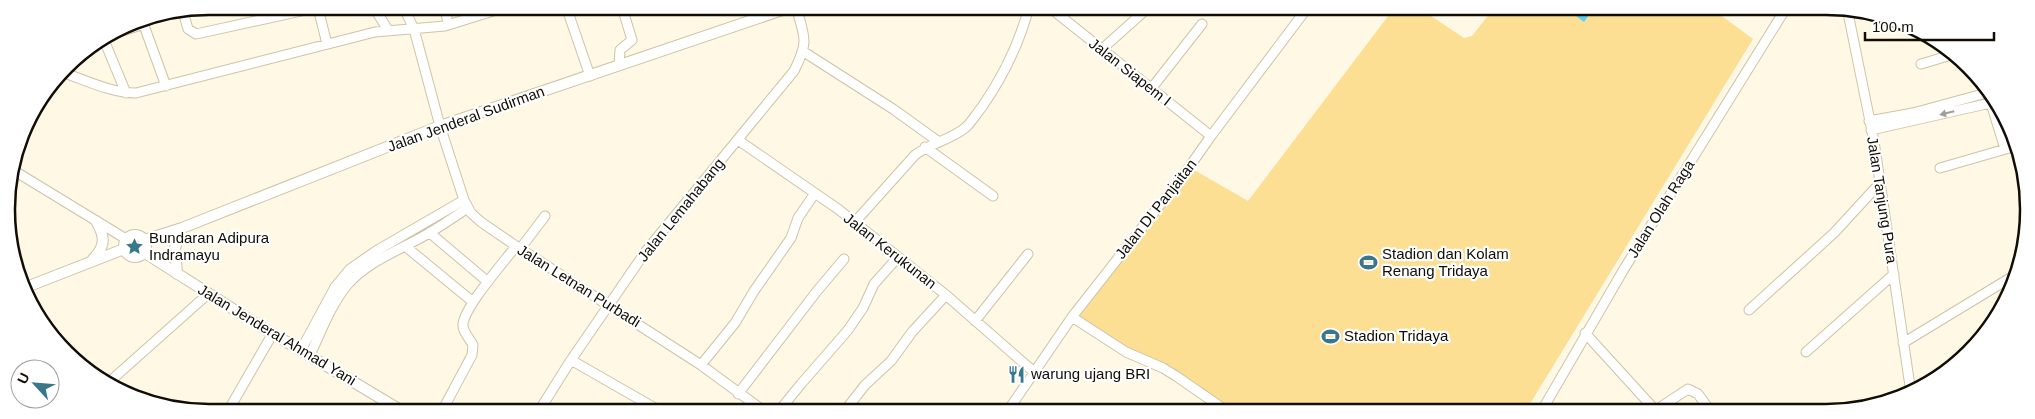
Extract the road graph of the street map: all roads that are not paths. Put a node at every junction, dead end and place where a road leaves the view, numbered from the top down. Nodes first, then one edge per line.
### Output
1 (283, 15) edge
2 (320, 15) edge
3 (379, 15) edge
4 (406, 15) edge
5 (446, 15) edge
6 (479, 15) edge
7 (624, 15) edge
8 (767, 15) edge
9 (798, 15) edge
10 (1026, 15) edge
11 (1059, 15) edge
12 (1140, 15) edge
13 (1302, 15) edge
14 (1782, 15) edge
15 (569, 16) dead end
16 (184, 17) edge
17 (1850, 17) edge
18 (1202, 24) dead end
19 (448, 25) junction
20 (144, 26) edge
21 (411, 29) junction
22 (388, 30) junction
23 (327, 44) junction
24 (106, 45) edge
25 (1101, 50) junction
26 (804, 52) junction
27 (1946, 57) edge
28 (1921, 64) dead end
29 (619, 65) junction
30 (70, 74) edge
31 (590, 76) junction
32 (166, 86) junction
33 (1151, 89) junction
34 (1981, 92) edge
35 (126, 93) junction
36 (1988, 103) edge
37 (1997, 117) edge
38 (1870, 125) junction
39 (440, 126) junction
40 (1211, 136) junction
41 (738, 140) junction
42 (940, 142) junction
43 (925, 147) junction
44 (2010, 148) edge
45 (2005, 149) junction
46 (1940, 168) dead end
47 (19, 174) edge
48 (1880, 183) junction
49 (815, 193) junction
50 (994, 196) dead end
51 (466, 204) junction
52 (545, 216) dead end
53 (96, 221) junction
54 (854, 223) junction
55 (182, 228) junction
56 (430, 233) junction
57 (144, 240) junction
58 (125, 244) junction
59 (405, 246) junction
60 (518, 248) junction
61 (144, 253) junction
62 (1028, 254) dead end
63 (898, 257) junction
64 (844, 259) dead end
65 (91, 262) junction
66 (177, 274) junction
67 (1894, 274) junction
68 (2007, 280) edge
69 (488, 282) junction
70 (31, 285) edge
71 (208, 294) junction
72 (946, 295) junction
73 (473, 302) junction
74 (608, 304) junction
75 (1749, 310) dead end
76 (1072, 317) junction
77 (975, 321) junction
78 (273, 333) junction
79 (1586, 333) junction
80 (1903, 343) junction
81 (305, 352) junction
82 (1806, 352) dead end
83 (570, 360) junction
84 (701, 365) junction
85 (1034, 372) junction
86 (113, 379) edge
87 (1910, 385) edge
88 (738, 394) junction
89 (232, 404) edge
90 (390, 404) edge
91 (446, 404) edge
92 (543, 404) edge
93 (638, 404) edge
94 (752, 404) edge
95 (785, 404) edge
96 (850, 404) edge
97 (1012, 404) edge
98 (1216, 404) edge
99 (1546, 404) edge
100 (1650, 404) edge
101 (1666, 404) edge
102 (1705, 404) edge

1 - 16 street
2 - 23 street
3 - 22 street
4 - 21 street, Jalan Letnan Purbadi
5 - 19 street
6 - 19 street
7 - 29 street
8 - 29 main road, Jalan Jenderal Sudirman
9 - 26 street
10 - 42 street
11 - 25 street, Jalan Siapem I
12 - 25 street
13 - 40 street, Jalan DI Panjaitan
14 - 79 street, Jalan Olah Raga
15 - 31 street
17 - 38 street, Jalan Tanjung Pura
18 - 33 street
19 - 21 street
20 - 32 street
21 - 22 street
21 - 39 street, Jalan Letnan Purbadi
22 - 23 street
23 - 32 street
24 - 35 street
25 - 33 street, Jalan Siapem I
26 - 41 street, Jalan Lemahabang
26 - 42 street
27 - 28 street
29 - 31 main road, Jalan Jenderal Sudirman
30 - 35 street
31 - 39 main road, Jalan Jenderal Sudirman
32 - 35 street
33 - 40 street, Jalan Siapem I
34 - 38 street
36 -> 38 street
37 - 45 street
38 - 48 street, Jalan Tanjung Pura
39 - 51 street, Jalan Letnan Purbadi
39 - 55 main road, Jalan Jenderal Sudirman
40 - 76 street, Jalan DI Panjaitan
41 - 49 street, Jalan Kerukunan
41 - 74 street, Jalan Lemahabang
42 - 43 street
43 - 50 street
43 - 54 street
44 - 45 street
45 - 46 street
47 - 53 street
48 - 67 street, Jalan Tanjung Pura
48 - 75 street
49 - 54 street, Jalan Kerukunan
49 - 84 street
51 - 56 street
51 - 60 street, Jalan Letnan Purbadi
51 - 81 street
52 - 60 street
53 - 58 street
53 - 65 main road
54 - 63 street, Jalan Kerukunan
55 - 57 main road, Jalan Jenderal Sudirman
55 - 66 main road
56 - 59 street
56 - 69 street
57 - 58 main road
57 - 61 main road
58 - 61 main road
58 - 65 main road
59 - 73 street
59 - 81 street
60 - 69 street
60 - 74 street, Jalan Letnan Purbadi
61 - 66 main road, Jalan Jenderal Ahmad Yani
62 - 77 street
63 - 72 street, Jalan Kerukunan
63 - 95 street
64 - 88 street
65 - 70 main road
66 - 71 main road, Jalan Jenderal Ahmad Yani
67 - 80 street, Jalan Tanjung Pura
67 - 82 street
68 - 80 street
69 - 73 street
71 - 78 main road, Jalan Jenderal Ahmad Yani
71 - 86 street
72 - 77 street, Jalan Kerukunan
72 - 96 street
73 - 91 street
74 - 83 street, Jalan Lemahabang
74 - 84 street, Jalan Letnan Purbadi
76 - 85 street, Jalan DI Panjaitan
76 - 98 street
77 - 85 street, Jalan Kerukunan
78 - 81 main road, Jalan Jenderal Ahmad Yani
78 - 89 street
79 - 99 street, Jalan Olah Raga
79 - 100 street
80 - 87 street, Jalan Tanjung Pura
81 - 90 main road, Jalan Jenderal Ahmad Yani
83 - 92 street, Jalan Lemahabang
83 - 93 street
84 - 88 street, Jalan Letnan Purbadi
85 - 97 street, Jalan DI Panjaitan
88 - 94 street, Jalan Letnan Purbadi
101 - 102 street

